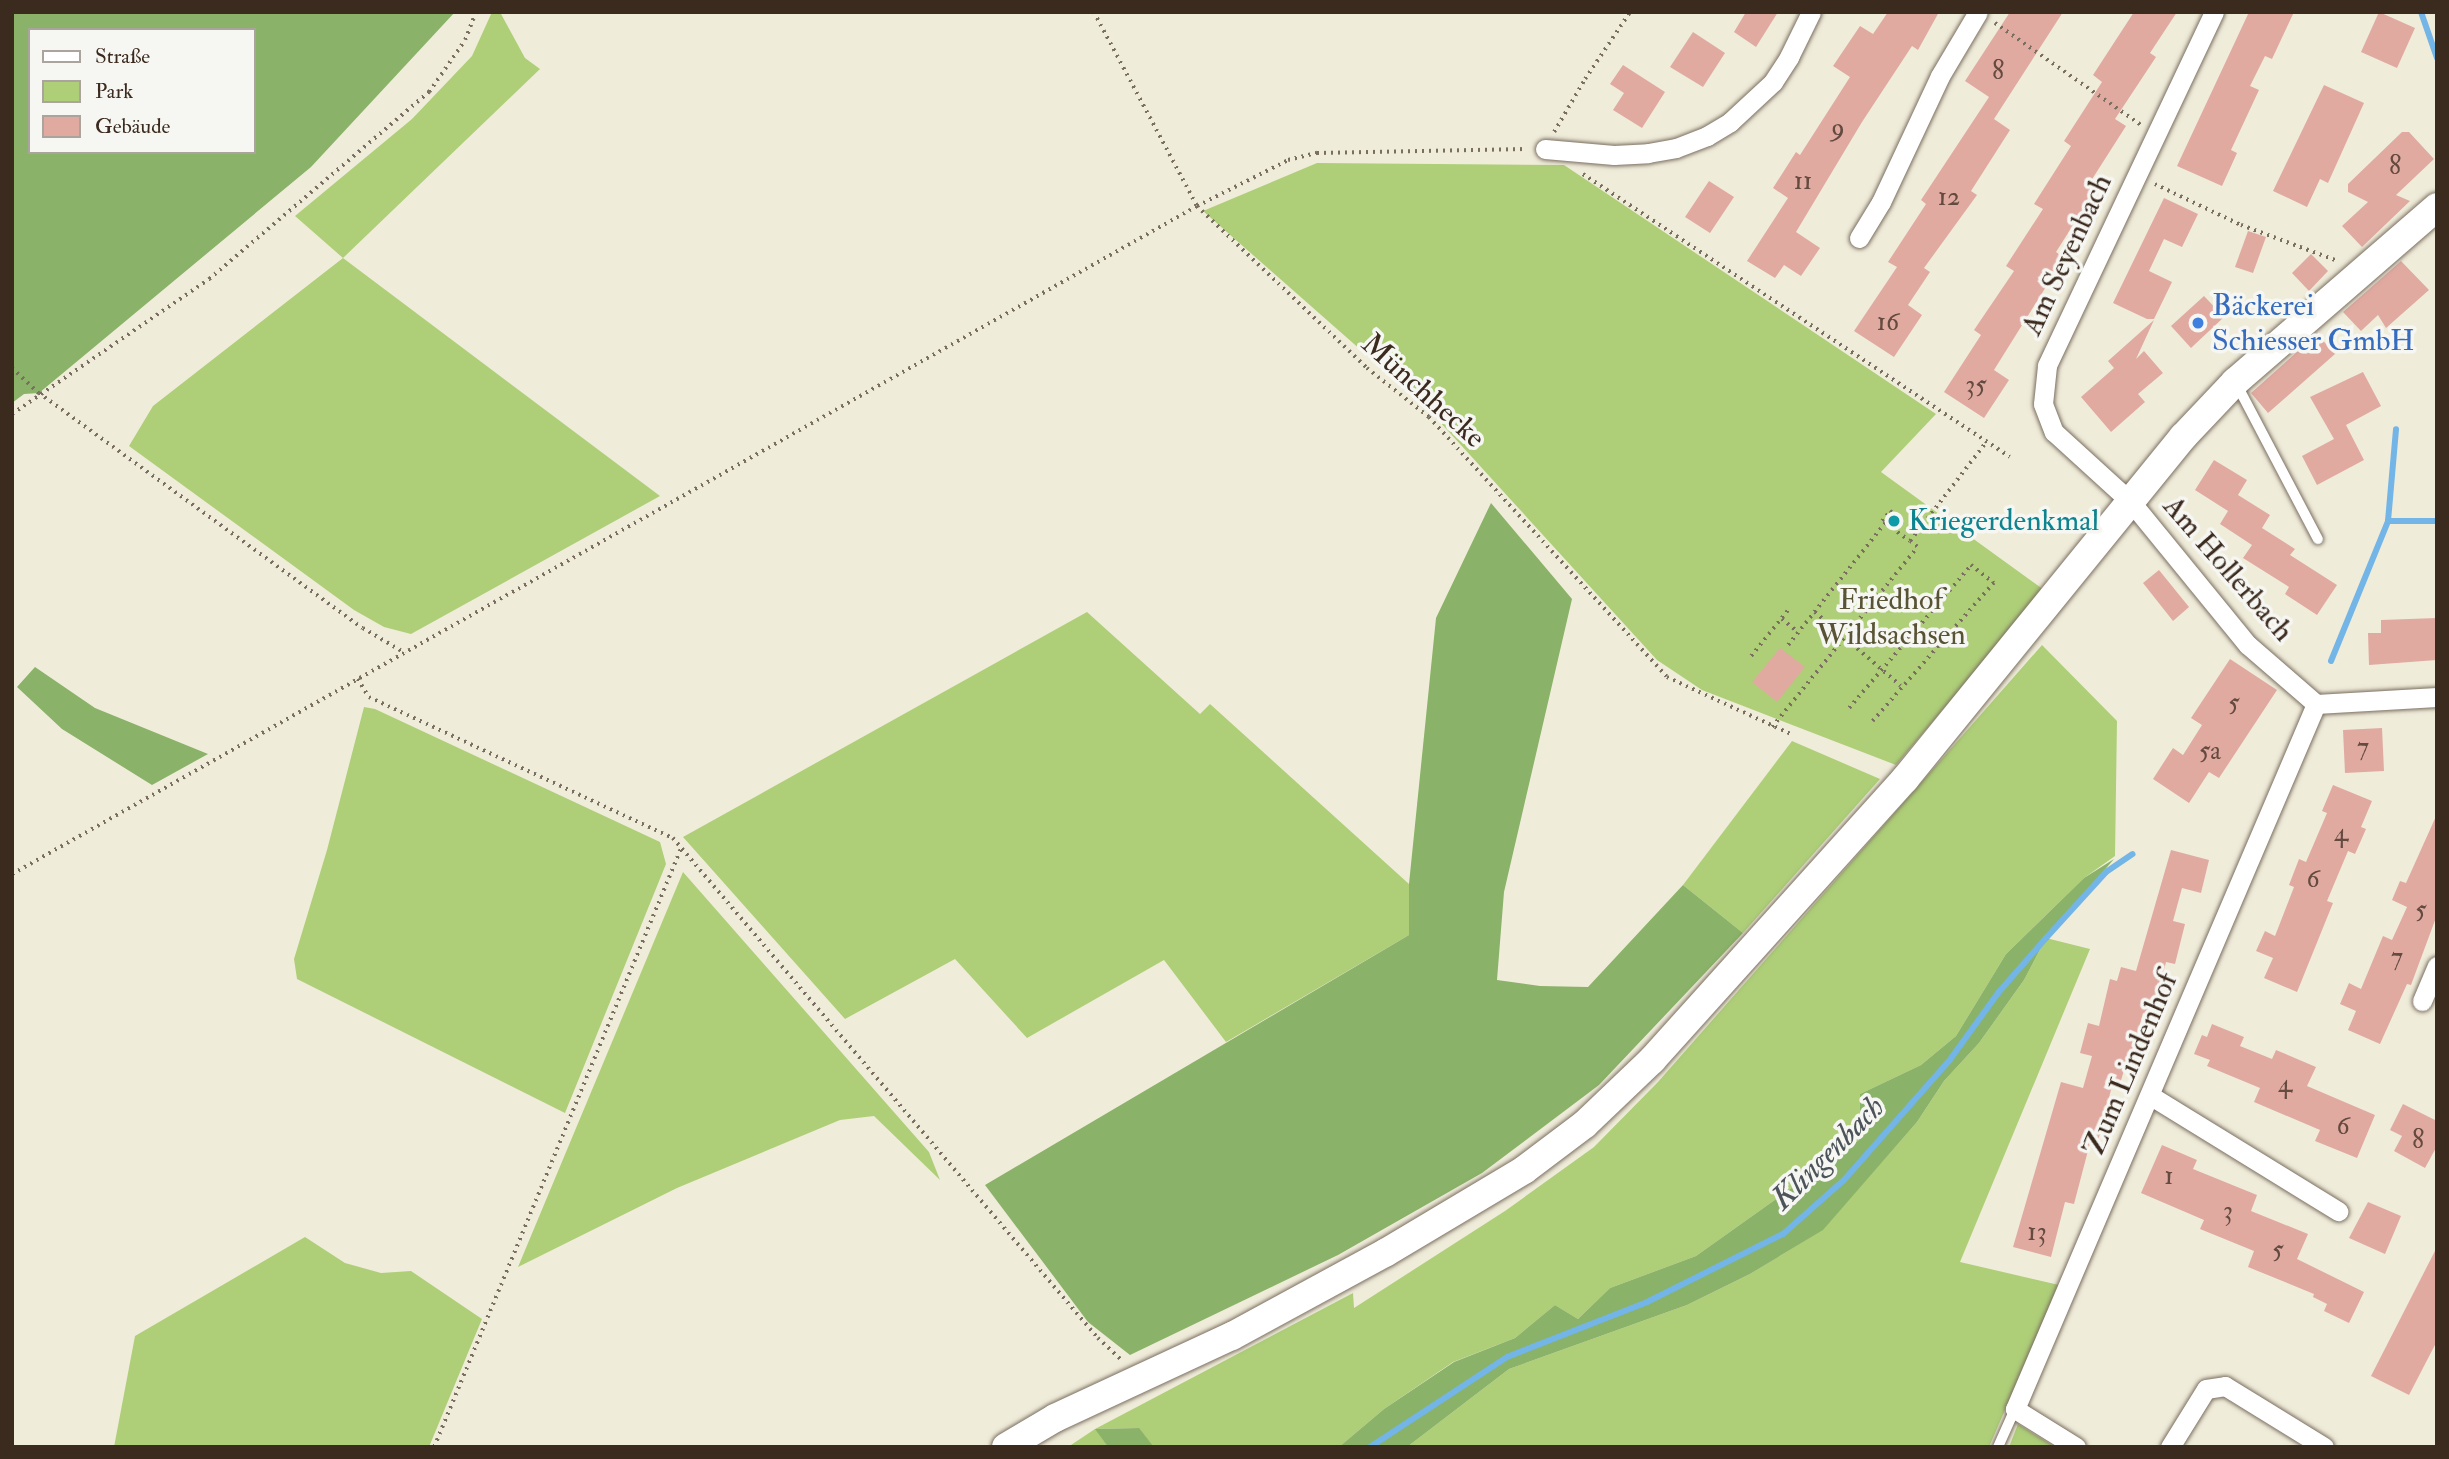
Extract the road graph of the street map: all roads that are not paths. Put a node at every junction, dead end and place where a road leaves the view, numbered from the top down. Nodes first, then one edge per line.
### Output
1 (1811, 12) edge
2 (2214, 12) edge
3 (1984, 16) edge
4 (1545, 149) road end
5 (2437, 207) edge
6 (1859, 238) dead end
7 (2235, 382) junction
8 (2132, 503) junction
9 (2318, 539) dead end
10 (2437, 697) edge
11 (2316, 704) junction
12 (2437, 966) edge
13 (2422, 1001) dead end
14 (2151, 1096) junction
15 (2338, 1211) dead end
16 (2015, 1409) junction
17 (1006, 1447) edge
18 (1998, 1447) edge
19 (2076, 1447) edge
20 (2170, 1447) edge
21 (2325, 1447) edge

1 - 4 street
2 - 8 street, Am Seyenbach
3 - 6 street
5 - 7 main road
7 - 8 main road
7 - 9 lane
8 - 11 street, Am Hollerbach
8 - 17 main road
10 - 11 street
11 - 14 street, Zum Lindenhof
12 - 13 street
14 - 15 street
14 - 16 street, Zum Lindenhof
16 - 18 lane, Zum Lindenhof
16 - 19 street
20 - 21 street

